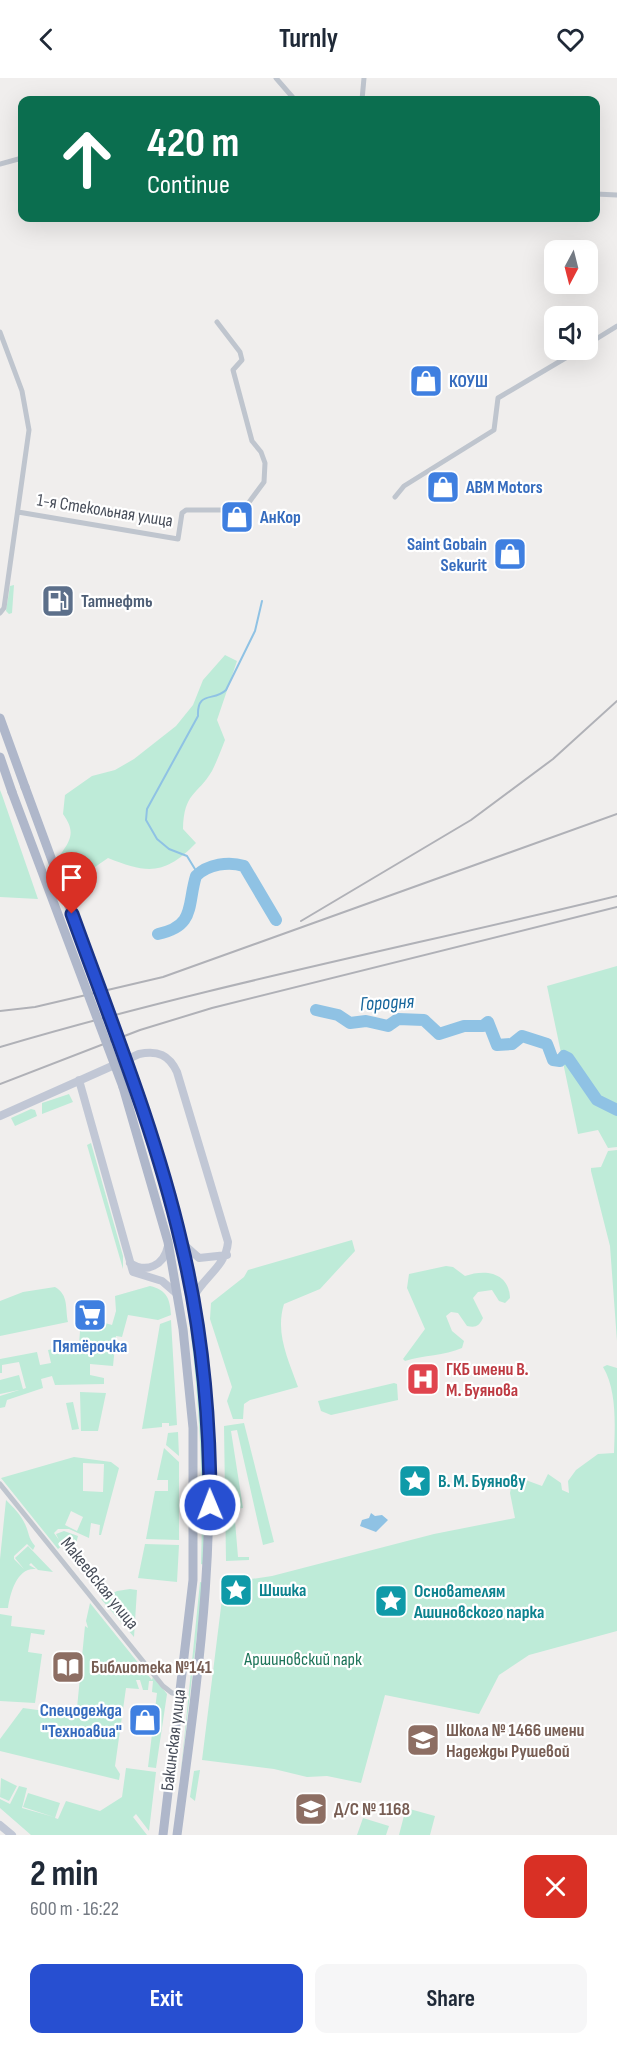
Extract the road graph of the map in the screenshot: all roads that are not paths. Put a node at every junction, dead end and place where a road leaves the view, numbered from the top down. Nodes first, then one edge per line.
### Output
1 (276, 78) edge
2 (364, 78) edge
3 (292, 96) edge
4 (362, 96) edge
5 (18, 159) edge
6 (0, 164) edge
7 (600, 194) edge
8 (617, 195) edge
9 (217, 322) dead end
10 (617, 326) edge
11 (0, 332) edge
12 (598, 338) edge
13 (562, 360) edge
14 (395, 497) dead end
15 (18, 512) junction
16 (0, 613) edge
17 (0, 718) edge
18 (0, 757) edge
19 (80, 1080) junction
20 (0, 1116) edge
21 (168, 1242) junction
22 (181, 1242) junction
23 (227, 1255) junction
24 (130, 1263) junction
25 (178, 1296) junction
26 (193, 1298) junction
27 (0, 1484) edge
28 (181, 1694) junction
29 (0, 1825) edge
30 (12, 1835) edge
31 (163, 1835) edge
32 (177, 1835) edge

1 - 3 street
2 - 4 street
5 - 6 street
7 - 8 street
9 - 15 street, 1-я Стекольная улица
10 - 12 street
11 - 15 street
13 - 14 street
15 - 16 street
17 - 22 main road, Бакинская улица, bridge
18 - 21 main road, Бакинская улица, bridge
19 - 20 main road
19 - 23 main road
19 - 24 main road
21 - 24 main road
21 - 25 main road, Бакинская улица
22 - 23 main road
22 - 26 main road, Бакинская улица
23 - 26 main road
24 - 25 main road
25 - 28 main road, Бакинская улица
26 - 32 main road, Бакинская улица
27 - 28 street, Макеевская улица
28 - 31 main road, Бакинская улица
29 - 30 main road

